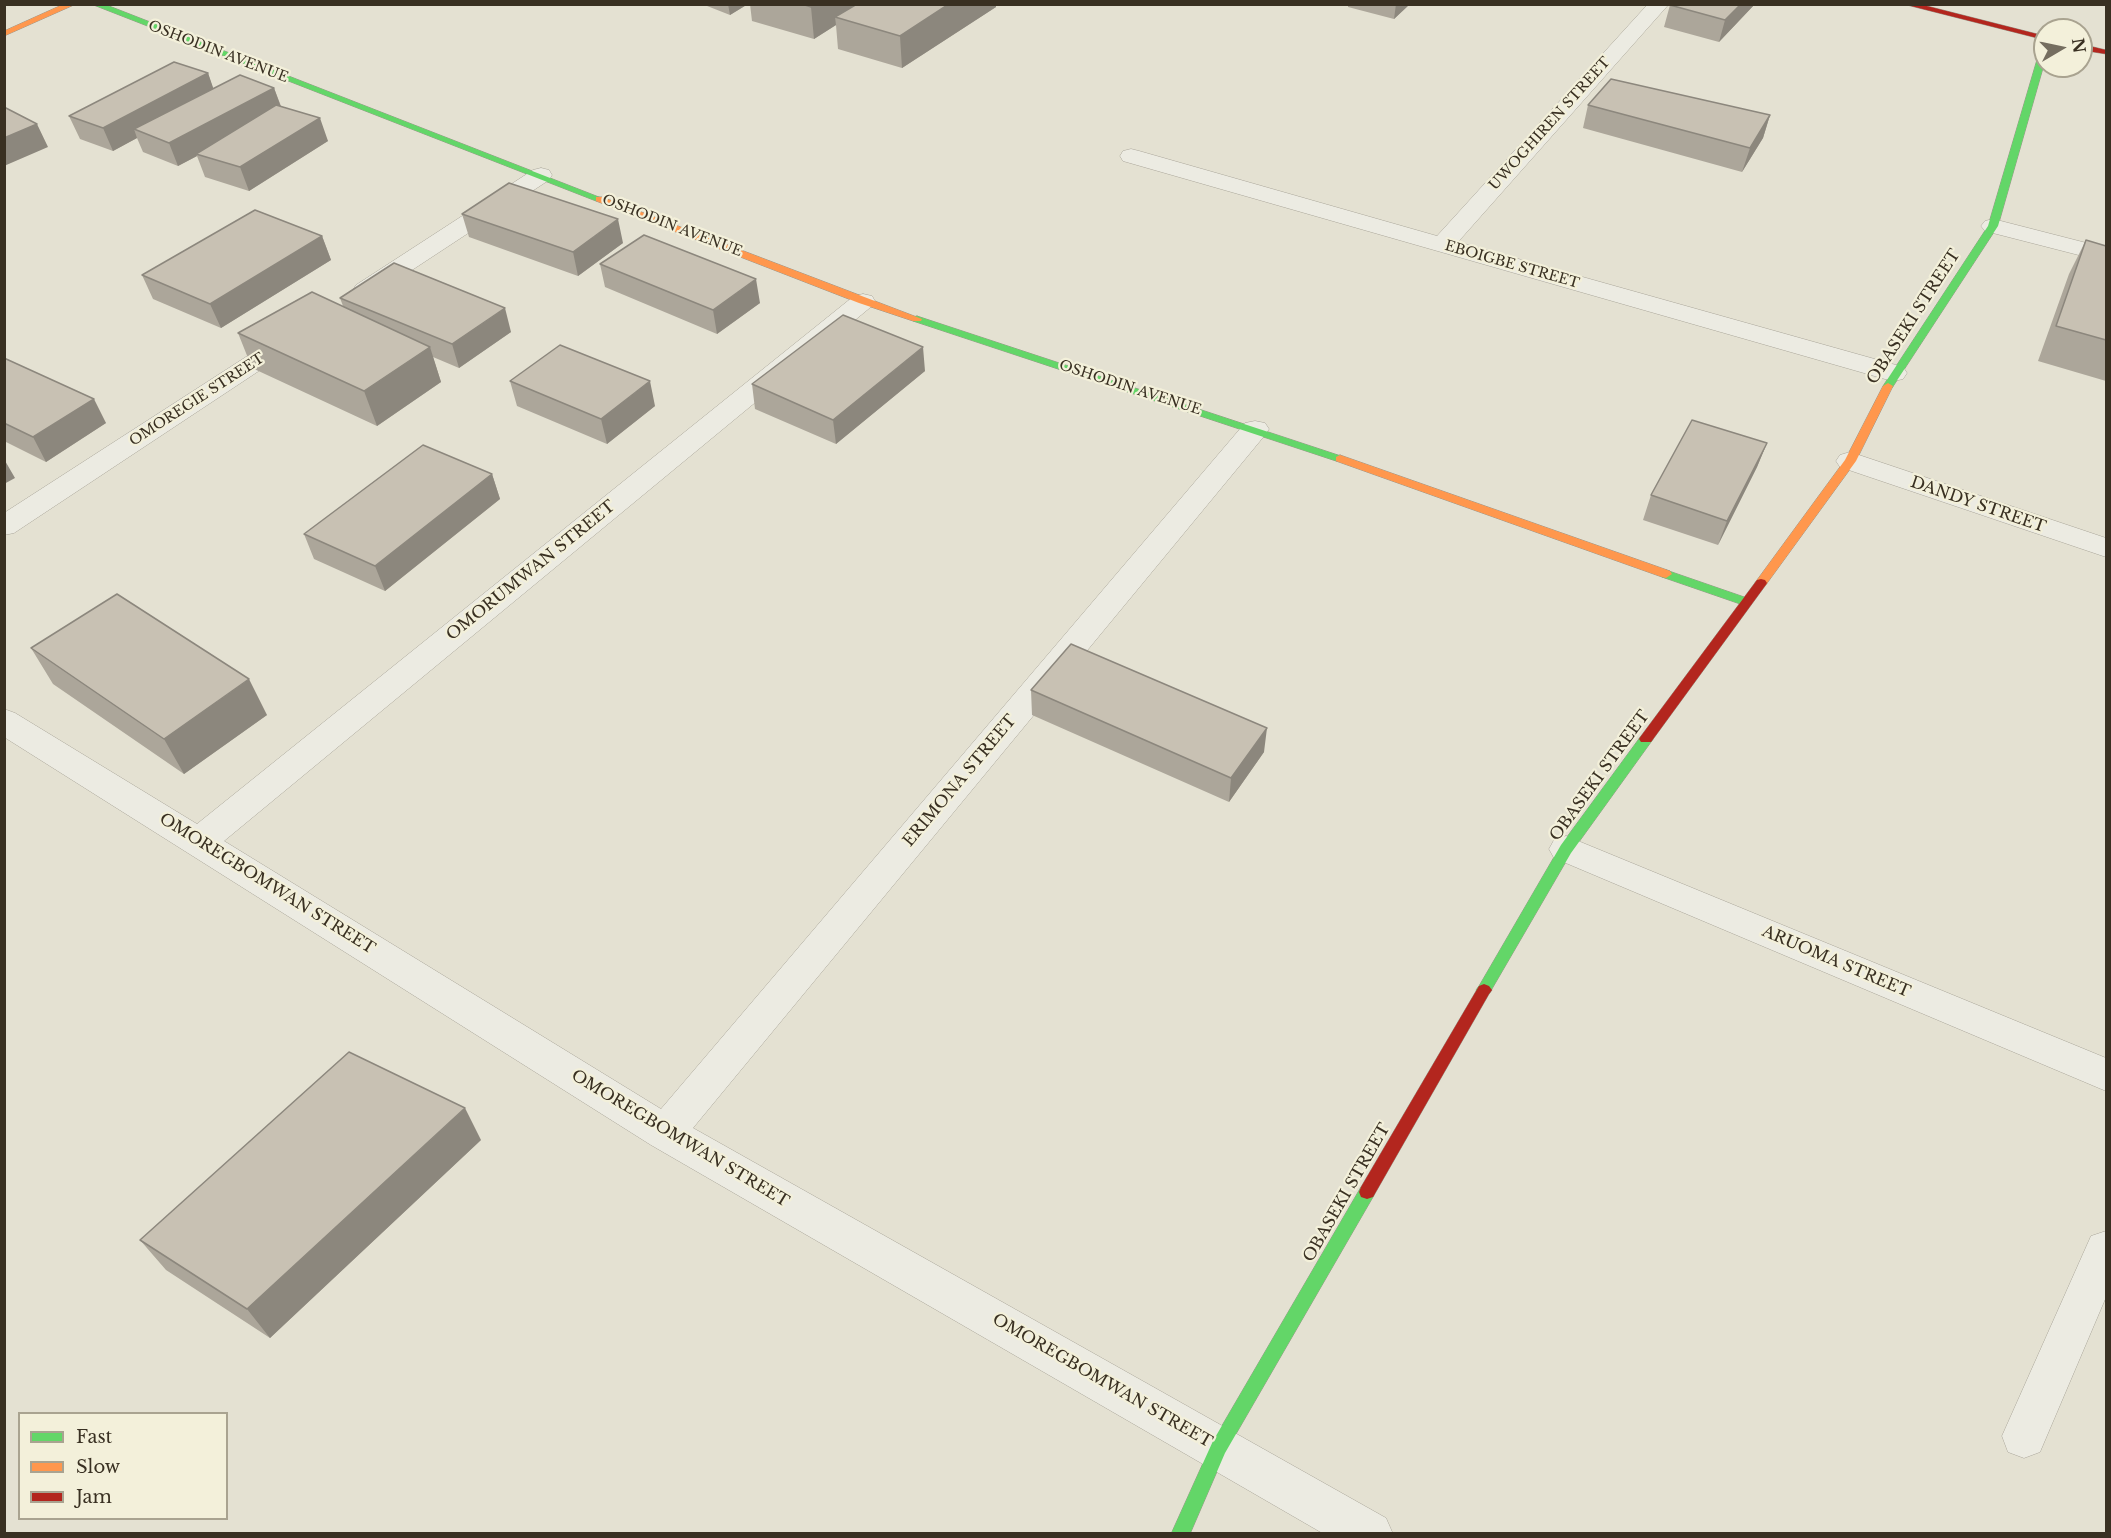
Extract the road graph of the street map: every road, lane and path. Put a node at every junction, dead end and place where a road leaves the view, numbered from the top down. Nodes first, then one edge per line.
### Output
1 (72, 4) edge
2 (95, 4) edge
3 (1659, 4) edge
4 (1907, 4) edge
5 (4, 34) edge
6 (2033, 35) edge
7 (2036, 78) edge
8 (1131, 156) dead end
9 (541, 175) junction
10 (1993, 226) junction
11 (1442, 245) junction
12 (2106, 255) edge
13 (863, 301) junction
14 (342, 305) edge
15 (313, 325) edge
16 (1894, 373) junction
17 (1255, 429) junction
18 (1850, 461) junction
19 (4, 526) edge
20 (2106, 548) edge
21 (1746, 602) junction
22 (4, 721) edge
23 (199, 842) junction
24 (1566, 849) junction
25 (2106, 1075) edge
26 (665, 1133) junction
27 (2106, 1250) edge
28 (2024, 1436) dead end
29 (1218, 1447) junction
30 (1180, 1533) edge
31 (1370, 1533) edge

1 - 5 street
2 - 9 street, OSHODIN AVENUE
3 - 11 street, UWOGHIREN STREET
4 - 6 street
7 - 10 street, OBASEKI STREET
8 - 11 street, EBOIGBE STREET
9 - 13 street, OSHODIN AVENUE
9 - 14 street
10 - 12 street
10 - 16 street, OBASEKI STREET
11 - 16 street, EBOIGBE STREET
13 - 17 street, OSHODIN AVENUE
13 - 23 street, OMORUMWAN STREET
15 - 19 street, OMOREGIE STREET
16 - 18 street, OBASEKI STREET
17 - 21 street, OSHODIN AVENUE
17 - 26 street, ERIMONA STREET
18 - 20 street, DANDY STREET
18 - 21 street, OBASEKI STREET
21 - 24 street, OBASEKI STREET
22 - 23 street, OMOREGBOMWAN STREET
23 - 26 street, OMOREGBOMWAN STREET
24 - 25 street, ARUOMA STREET
24 - 29 street, OBASEKI STREET
26 - 29 street, OMOREGBOMWAN STREET
27 - 28 street
29 - 30 street, OBASEKI STREET
29 - 31 street, OMOREGBOMWAN STREET

